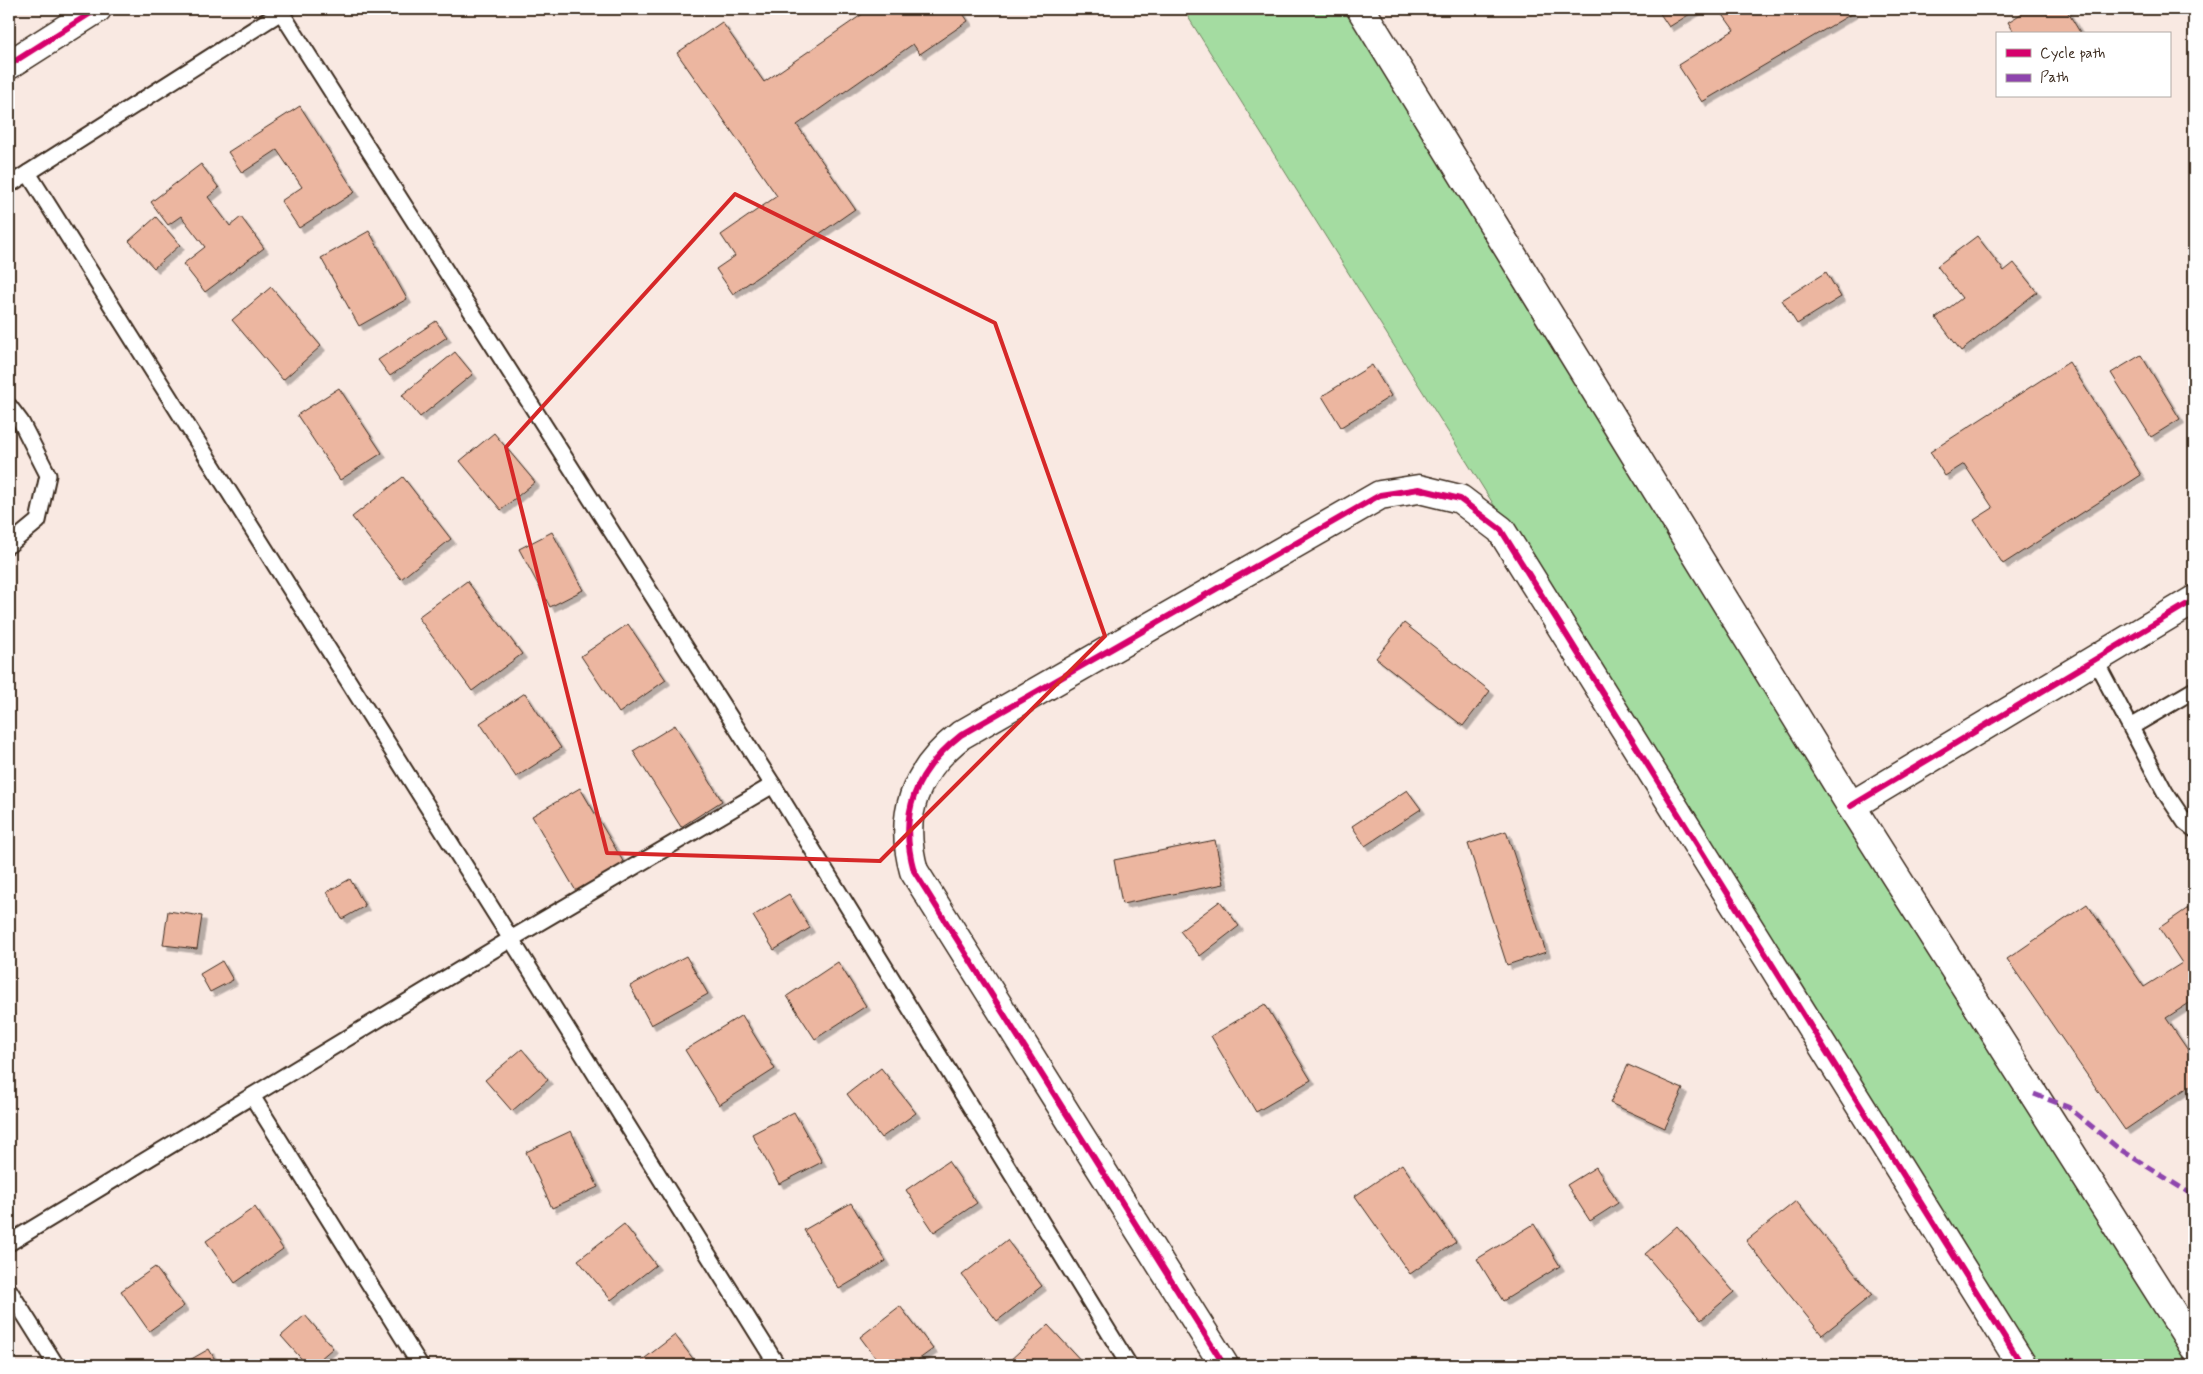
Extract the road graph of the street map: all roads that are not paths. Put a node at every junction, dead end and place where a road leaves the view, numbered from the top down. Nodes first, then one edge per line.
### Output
1 (98, 9) edge
2 (1361, 9) edge
3 (9, 65) edge
4 (28, 173) junction
5 (9, 185) edge
6 (9, 406) edge
7 (9, 545) edge
8 (2194, 600) edge
9 (2095, 660) junction
10 (2194, 690) edge
11 (2131, 727) junction
12 (773, 785) junction
13 (1851, 806) junction
14 (2194, 829) edge
15 (511, 939) junction
16 (252, 1096) junction
17 (9, 1243) edge
18 (9, 1290) edge
19 (2194, 1347) edge
20 (56, 1365) edge
21 (420, 1365) edge
22 (777, 1365) edge
23 (1129, 1365) edge
24 (1224, 1365) edge
25 (2022, 1365) edge

1 - 3 street
2 - 13 street
4 - 5 lane
4 - 12 lane
4 - 15 lane
6 - 7 lane
8 - 9 street
9 - 11 lane
9 - 13 street
10 - 11 lane
11 - 14 lane
12 - 15 lane
12 - 23 lane
13 - 19 street
15 - 16 lane
15 - 22 lane
16 - 17 lane
16 - 21 lane
18 - 20 lane
24 - 25 street

